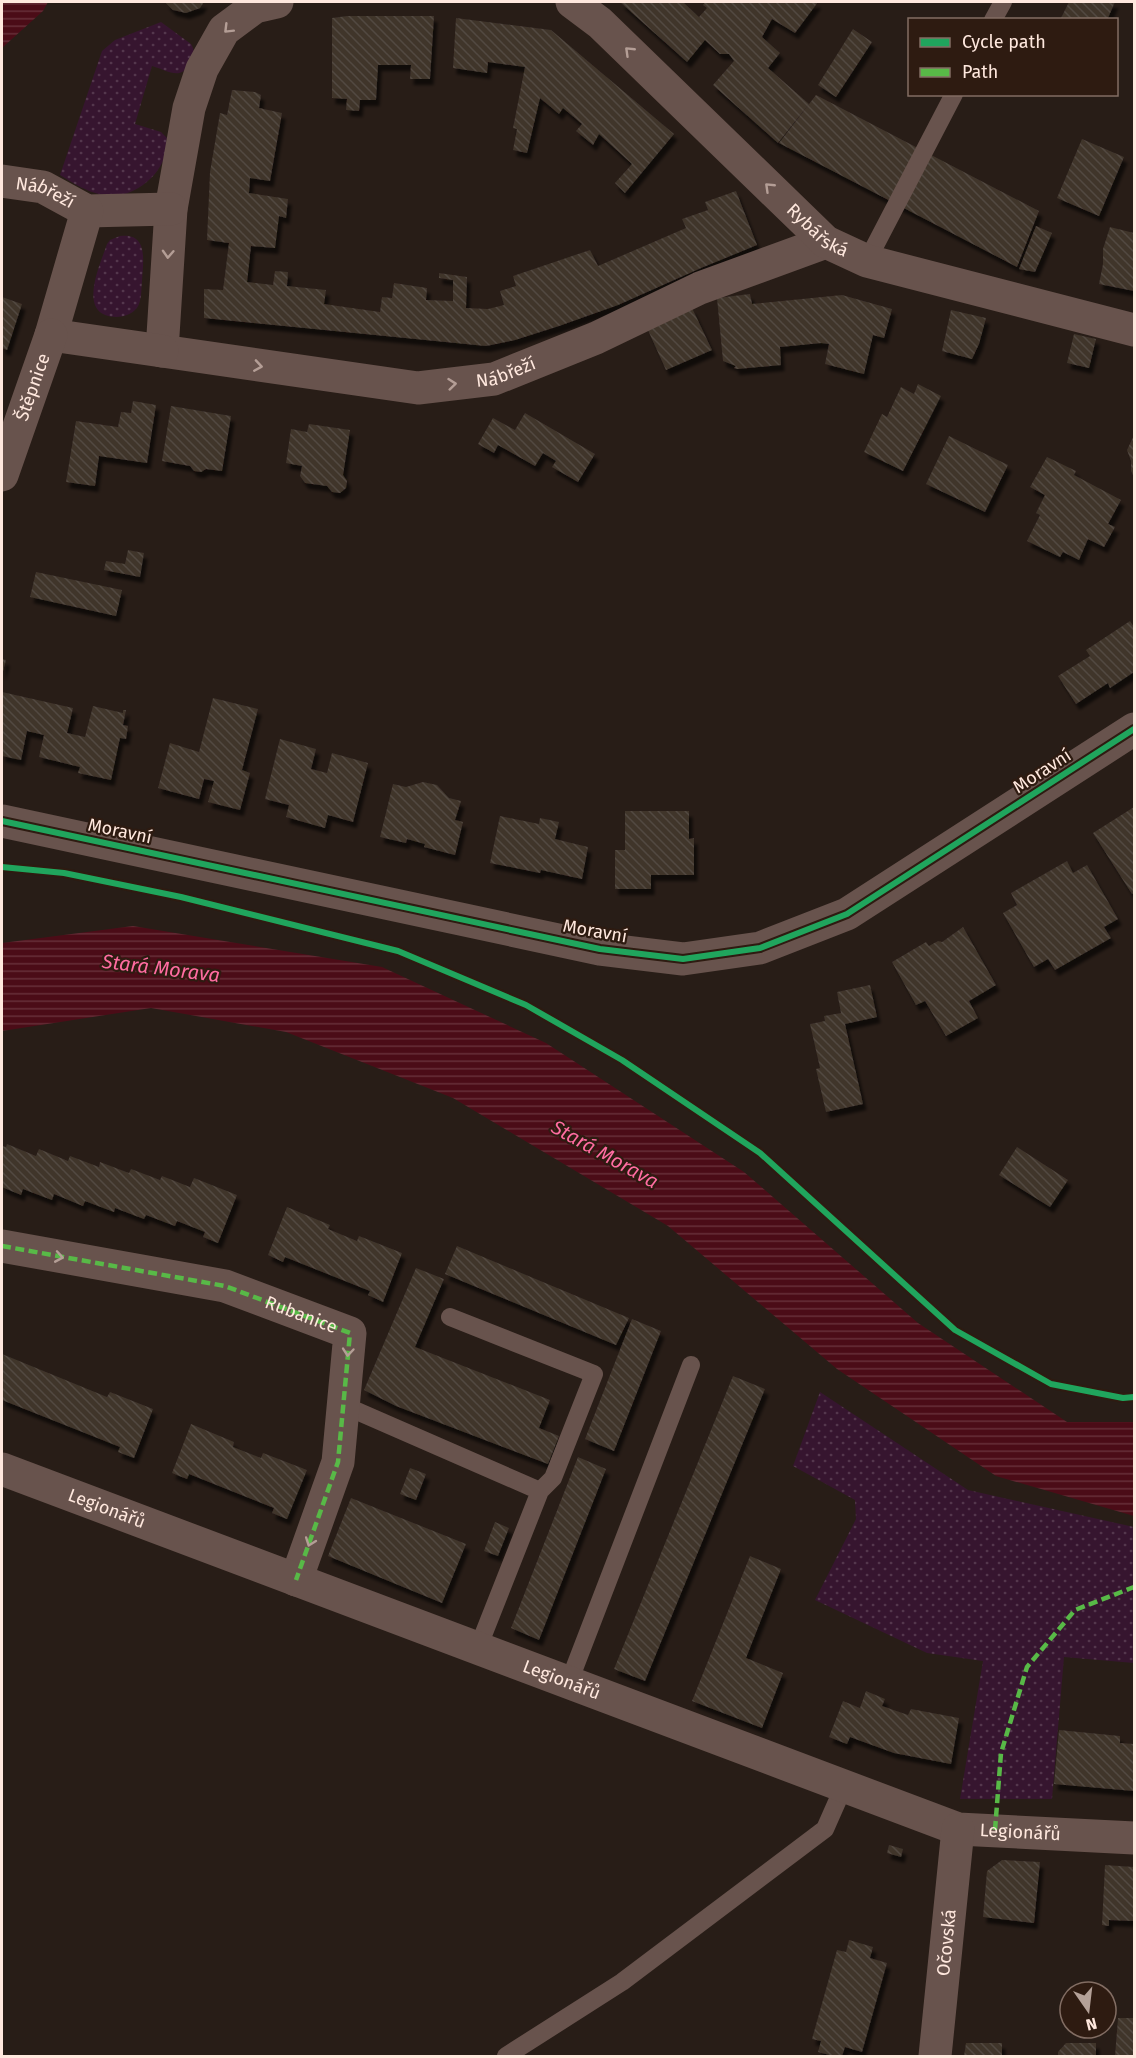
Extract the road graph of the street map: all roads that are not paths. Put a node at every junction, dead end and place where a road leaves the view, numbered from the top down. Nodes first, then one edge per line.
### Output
1 (278, 2) edge
2 (572, 2) edge
3 (1003, 2) edge
4 (994, 18) edge
5 (953, 96) edge
6 (2, 181) edge
7 (171, 208) junction
8 (87, 211) junction
9 (826, 242) junction
10 (867, 261) junction
11 (1134, 330) edge
12 (51, 335) junction
13 (162, 351) junction
14 (2, 475) edge
15 (1134, 729) edge
16 (2, 821) edge
17 (2, 1246) edge
18 (450, 1317) dead end
19 (691, 1365) dead end
20 (344, 1405) junction
21 (2, 1469) edge
22 (540, 1491) junction
23 (296, 1580) junction
24 (478, 1648) junction
25 (569, 1682) junction
26 (844, 1786) junction
27 (958, 1828) junction
28 (1134, 1838) edge
29 (506, 2056) edge
30 (935, 2056) edge

1 -> 7 street
9 -> 2 street, Rybářská
3 - 4 lane
5 - 10 lane
6 - 8 street, Nábřeží
7 - 8 street, Nábřeží
7 -> 13 street
8 - 12 street, Nábřeží
9 - 10 street, Rybářská
13 -> 9 street, Nábřeží
10 - 11 street, Rybářská
12 - 13 street, Nábřeží
12 - 14 street, Štěpnice
15 - 16 street, Moravní
17 -> 20 street, Rubanice
18 - 22 lane
19 - 25 lane
20 - 22 lane
20 -> 23 street, Rubanice
21 - 23 street, Legionářů
22 - 24 lane
23 - 24 street, Legionářů
24 - 25 street, Legionářů
25 - 26 street, Legionářů
26 - 27 street, Legionářů
26 - 29 lane
27 - 28 street, Legionářů
27 - 30 street, Očovská

